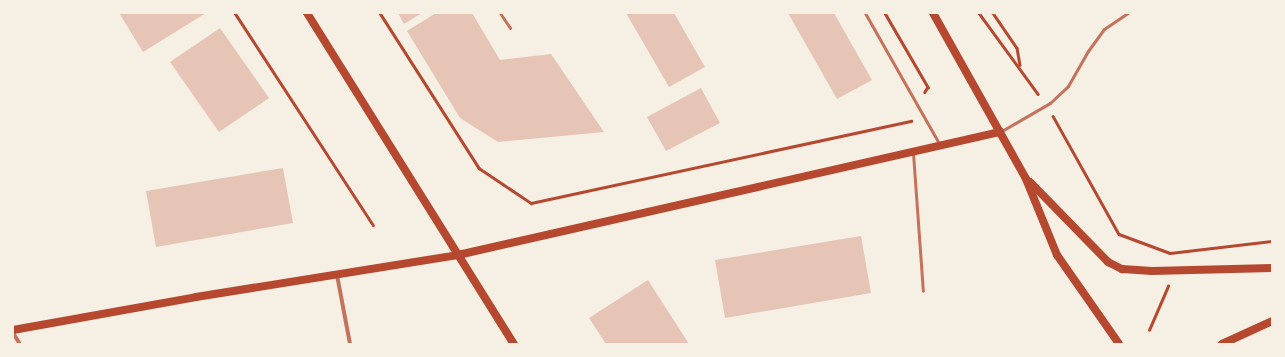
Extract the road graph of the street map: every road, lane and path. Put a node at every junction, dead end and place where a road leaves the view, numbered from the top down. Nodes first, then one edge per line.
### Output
1 (235, 13) edge
2 (307, 13) edge
3 (380, 13) edge
4 (500, 13) edge
5 (865, 13) edge
6 (933, 13) edge
7 (979, 13) edge
8 (993, 13) edge
9 (1128, 13) edge
10 (510, 28) dead end
11 (1020, 66) junction
12 (1046, 105) junction
13 (911, 121) dead end
14 (1000, 132) junction
15 (940, 146) junction
16 (913, 152) junction
17 (1026, 179) junction
18 (373, 225) dead end
19 (1272, 240) edge
20 (458, 255) junction
21 (1272, 268) edge
22 (337, 275) junction
23 (1169, 284) dead end
24 (923, 291) dead end
25 (1272, 322) edge
26 (13, 330) edge
27 (1149, 330) dead end
28 (13, 333) edge
29 (20, 344) edge
30 (350, 344) edge
31 (514, 344) edge
32 (1119, 344) edge
33 (1222, 344) edge

1 - 18 path
2 - 20 main road
3 - 13 path
4 - 10 lane
5 - 15 lane
6 - 14 main road
7 - 11 path
8 - 11 path
9 - 12 lane
11 - 12 path
12 - 14 lane
12 - 19 path
14 - 15 main road
14 - 17 main road
15 - 16 main road
16 - 20 main road
16 - 24 lane
17 - 21 main road
17 - 32 main road
20 - 22 main road
20 - 31 main road
22 - 26 main road
22 - 30 street
23 - 27 path
25 - 33 main road
28 - 29 street

